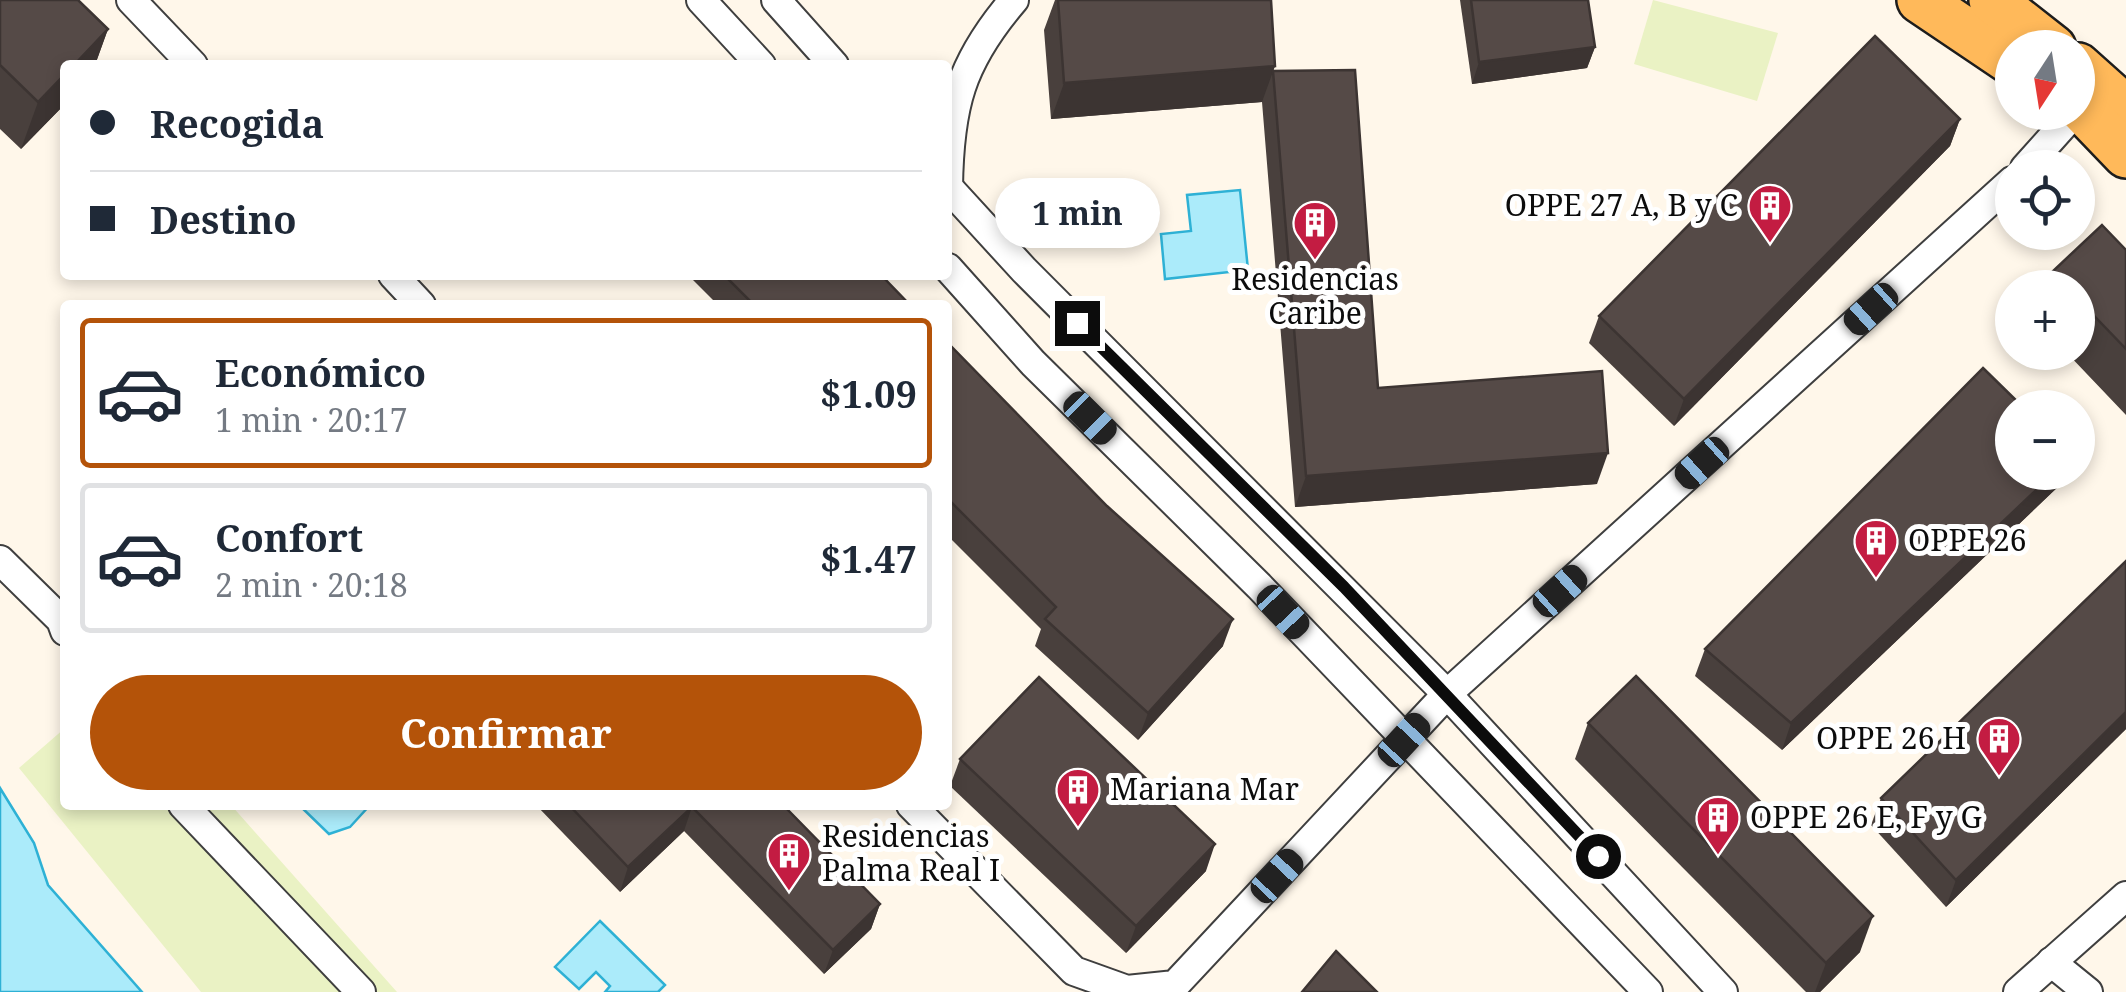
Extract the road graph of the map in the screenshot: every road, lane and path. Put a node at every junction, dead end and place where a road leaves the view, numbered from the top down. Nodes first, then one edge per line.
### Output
1 (131, 0) edge
2 (700, 0) edge
3 (776, 0) edge
4 (1014, 0) edge
5 (1920, 0) edge
6 (1992, 0) edge
7 (2030, 30) edge
8 (1995, 51) edge
9 (188, 60) edge
10 (756, 60) edge
11 (830, 60) edge
12 (2095, 109) edge
13 (2060, 130) edge
14 (952, 137) edge
15 (2042, 150) edge
16 (2126, 155) edge
17 (952, 192) edge
18 (1995, 196) edge
19 (952, 272) edge
20 (397, 280) edge
21 (416, 300) edge
22 (0, 560) edge
23 (60, 619) edge
24 (1447, 694) junction
25 (1404, 740) junction
26 (188, 810) edge
27 (915, 810) edge
28 (2126, 896) edge
29 (2052, 962) junction
30 (362, 992) edge
31 (1648, 992) edge
32 (1724, 992) edge
33 (2018, 992) edge
34 (2088, 992) edge

1 - 9 street
2 - 10 street
3 - 11 street
4 - 14 street
5 - 8 main road
6 - 7 main road
12 - 16 main road
13 - 15 street
17 - 24 street
18 - 24 street
19 - 25 street
20 - 21 street
22 - 23 street
24 - 25 street
24 - 32 street
25 - 27 street
25 - 31 street
26 - 30 street
28 - 29 street
29 - 33 street
29 - 34 street

